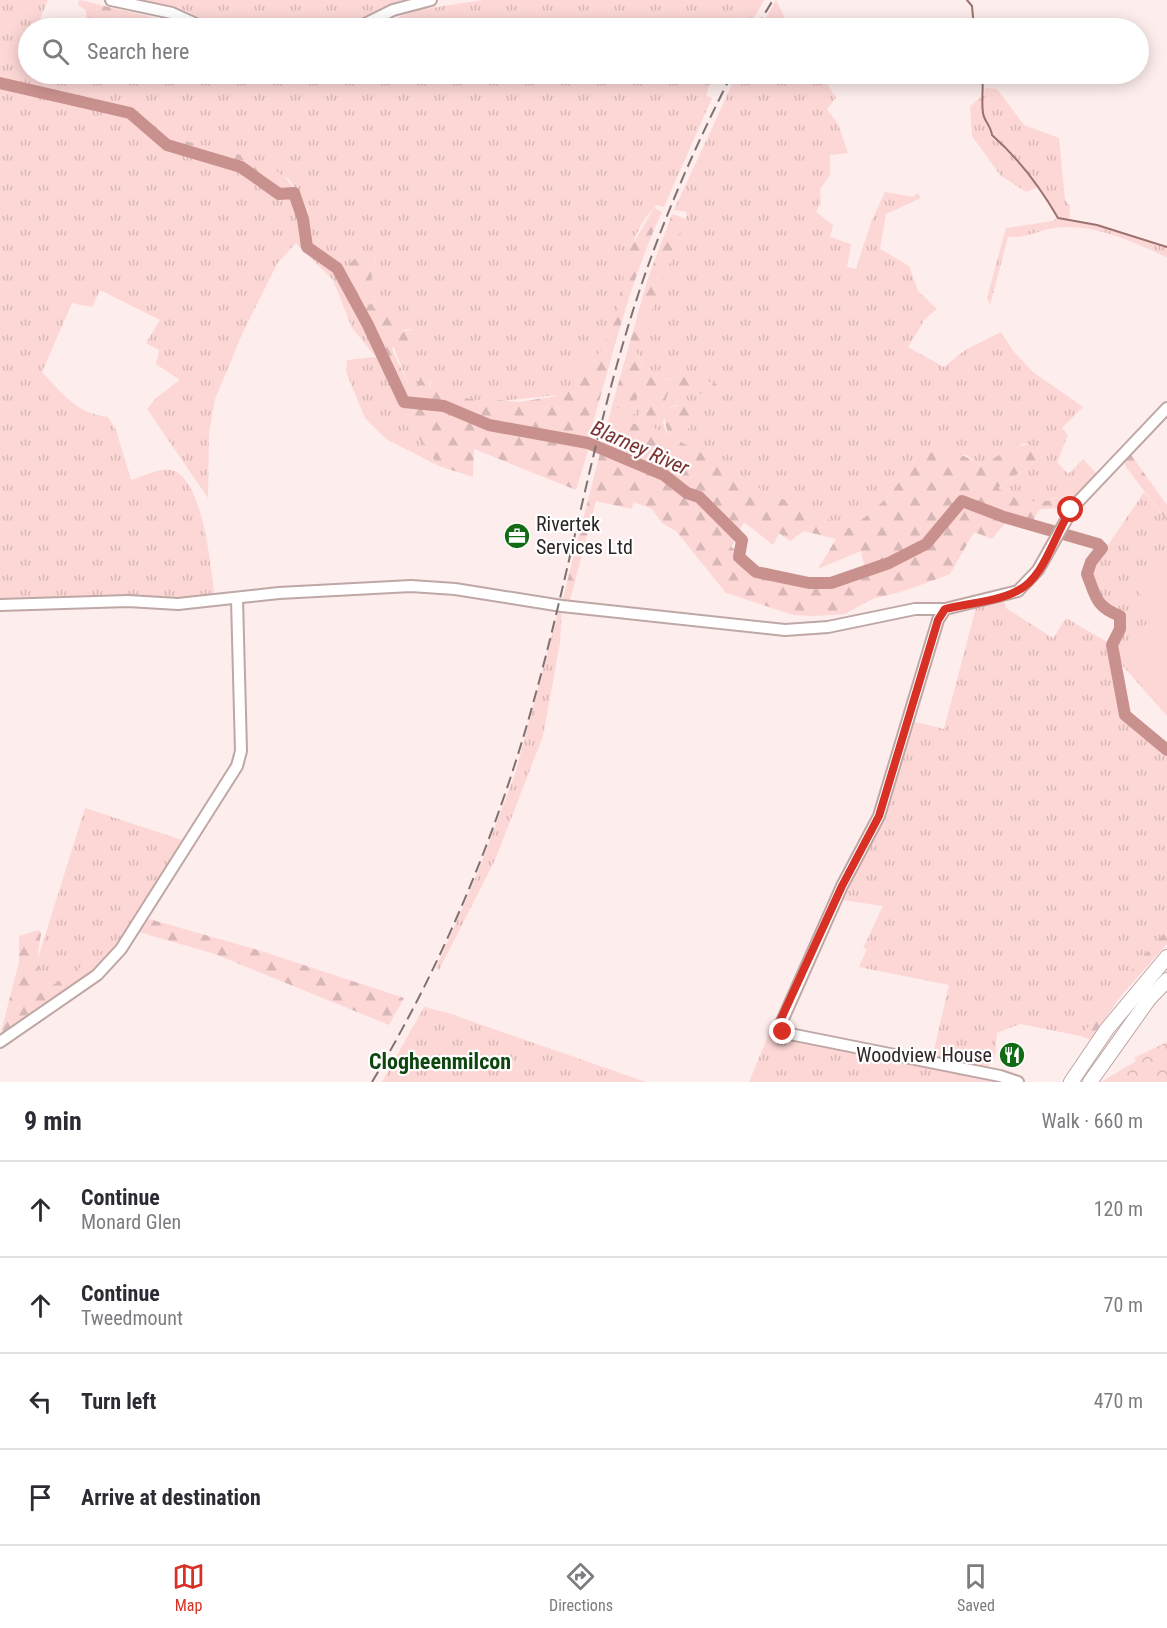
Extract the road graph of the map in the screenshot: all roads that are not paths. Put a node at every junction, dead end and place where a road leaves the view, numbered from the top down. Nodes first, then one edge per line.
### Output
1 (111, 0) edge
2 (431, 0) edge
3 (181, 18) edge
4 (377, 18) edge
5 (1167, 408) edge
6 (237, 599) junction
7 (0, 605) edge
8 (945, 609) junction
9 (1167, 957) edge
10 (1167, 980) edge
11 (0, 1042) edge
12 (1018, 1082) edge
13 (1071, 1082) edge
14 (1090, 1082) edge

1 - 3 street
2 - 4 street
5 - 8 street
6 - 7 street
6 - 8 street
6 - 11 street
8 - 12 street
9 - 13 highway
10 - 14 highway

